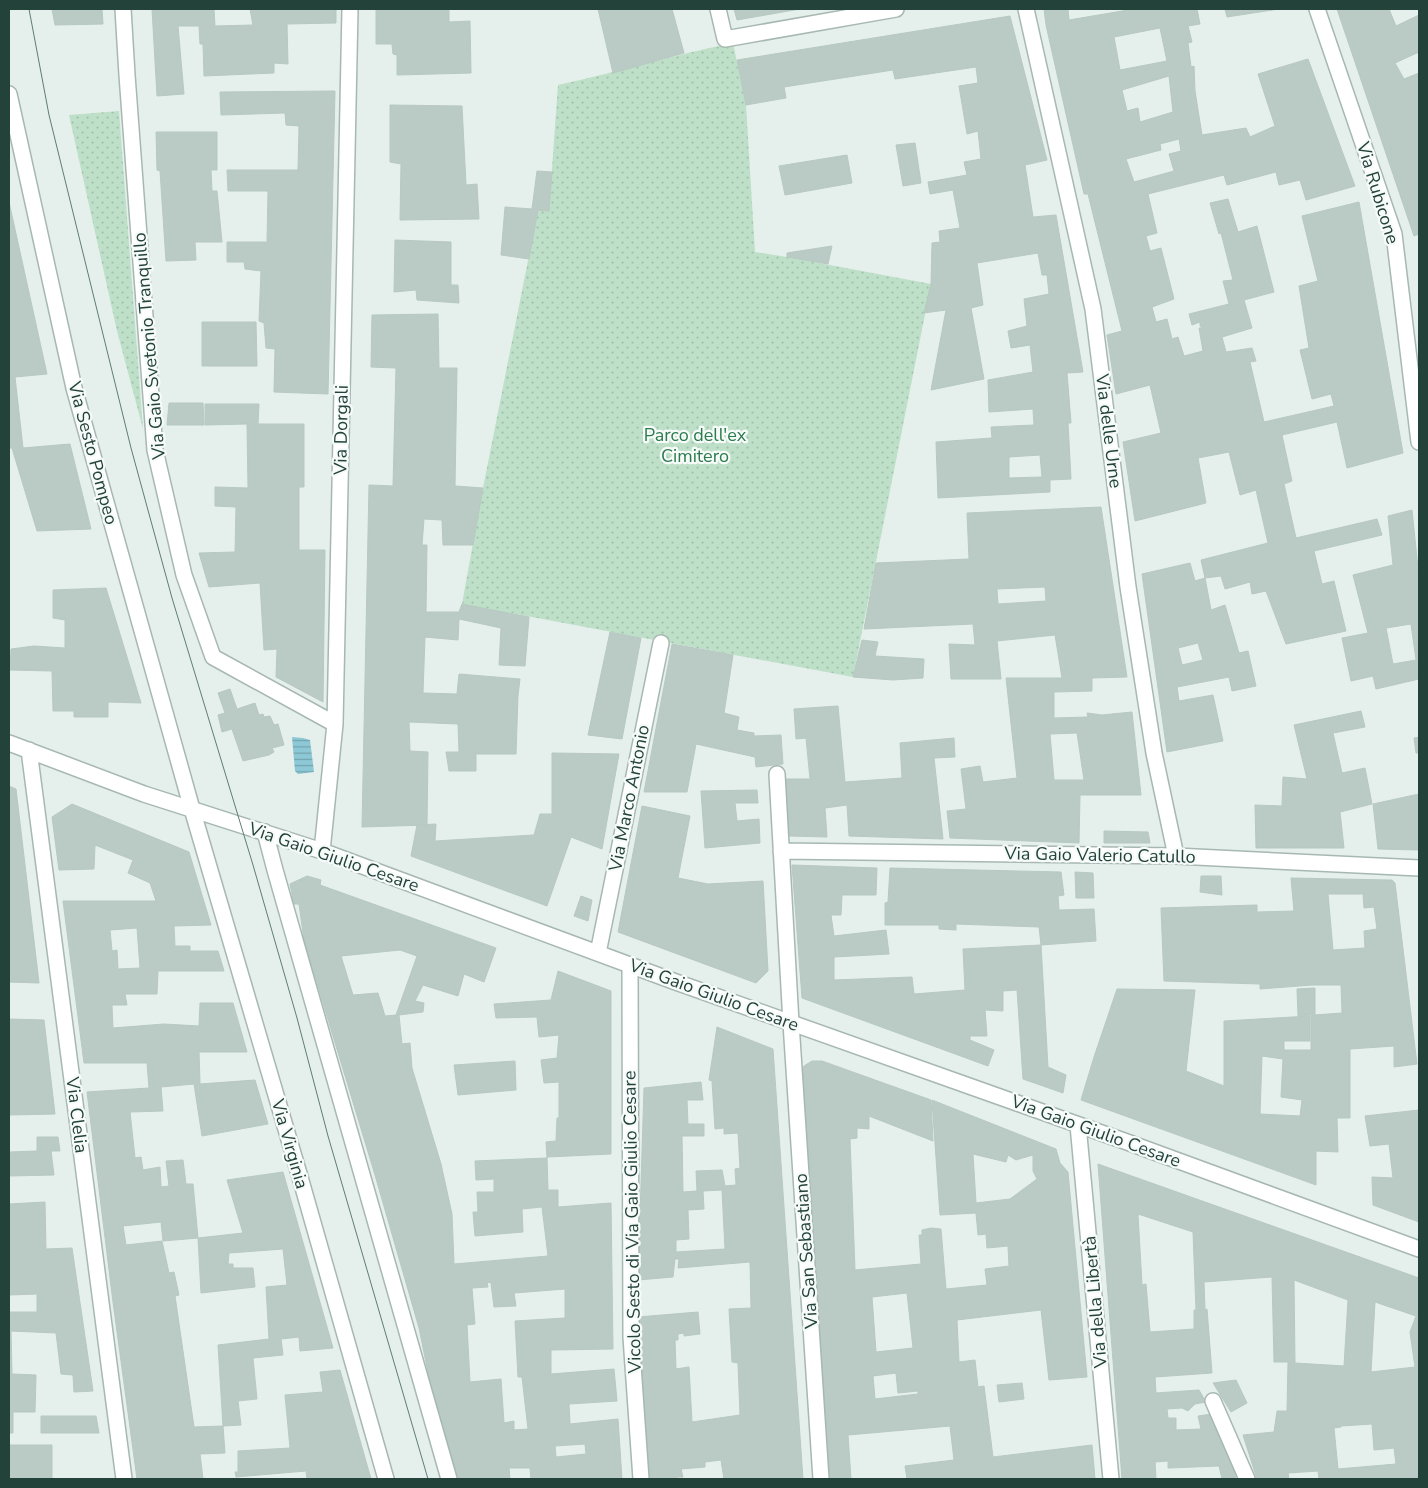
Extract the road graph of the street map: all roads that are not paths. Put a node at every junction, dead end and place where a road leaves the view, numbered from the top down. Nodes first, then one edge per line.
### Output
1 (123, 9) edge
2 (350, 9) edge
3 (718, 9) edge
4 (896, 9) edge
5 (1026, 9) edge
6 (1317, 9) edge
7 (9, 94) edge
8 (1419, 442) edge
9 (661, 643) dead end
10 (335, 724) junction
11 (9, 743) edge
12 (29, 750) junction
13 (777, 774) dead end
14 (192, 809) junction
15 (265, 832) junction
16 (322, 851) junction
17 (781, 851) junction
18 (1176, 856) junction
19 (1419, 868) edge
20 (598, 953) junction
21 (630, 965) junction
22 (791, 1023) junction
23 (1078, 1125) junction
24 (1419, 1249) edge
25 (1213, 1401) dead end
26 (124, 1479) edge
27 (386, 1479) edge
28 (449, 1479) edge
29 (641, 1479) edge
30 (821, 1479) edge
31 (1111, 1479) edge
32 (1247, 1479) edge

1 - 10 street, Via Gaio Svetonio Tranquillo
2 - 10 street, Via Dorgali
3 - 4 street
5 - 18 street, Via delle Urne
6 - 8 street, Via Rubicone
7 - 14 street, Via Sesto Pompeo
9 - 20 street, Via Marco Antonio
10 - 16 street, Via Dorgali
11 - 12 street, Via Gaio Giulio Cesare
12 - 14 street, Via Gaio Giulio Cesare
12 - 26 street, Via Clelia
13 - 17 street, Via San Sebastiano
14 - 15 street, Via Gaio Giulio Cesare
14 - 27 street, Via Virginia
15 - 16 street, Via Gaio Giulio Cesare
15 - 28 street
16 - 20 street, Via Gaio Giulio Cesare
17 - 18 street, Via Gaio Valerio Catullo
17 - 22 street, Via San Sebastiano
18 - 19 street, Via Gaio Valerio Catullo
20 - 21 street, Via Gaio Giulio Cesare
21 - 22 street, Via Gaio Giulio Cesare
21 - 29 street, Vicolo Sesto di Via Gaio Giulio Cesare
22 - 23 street, Via Gaio Giulio Cesare
22 - 30 street, Via San Sebastiano
23 - 24 street, Via Gaio Giulio Cesare
23 - 31 street, Via della Libertà
25 - 32 street

